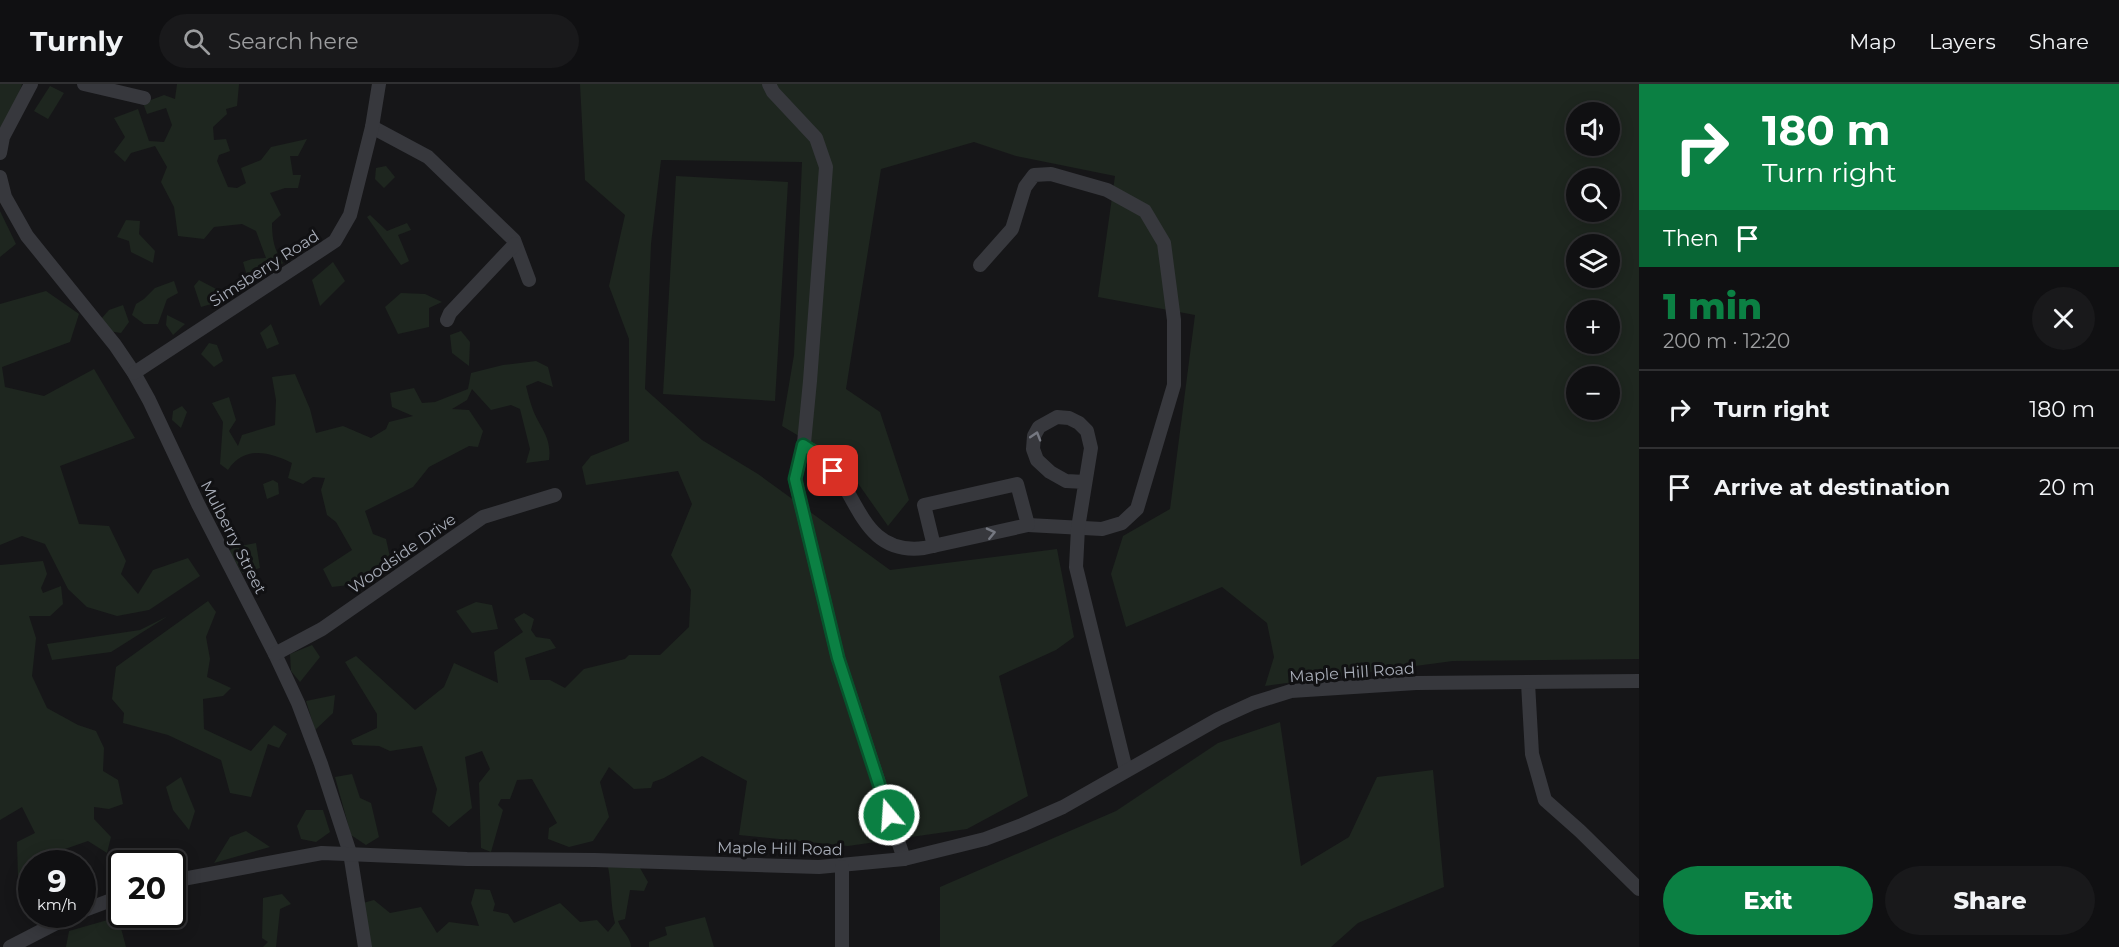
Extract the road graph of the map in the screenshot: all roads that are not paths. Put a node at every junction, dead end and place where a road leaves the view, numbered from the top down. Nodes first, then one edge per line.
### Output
1 (31, 84) edge
2 (84, 84) edge
3 (380, 84) edge
4 (769, 84) edge
5 (144, 98) dead end
6 (372, 127) junction
7 (0, 153) edge
8 (0, 177) edge
9 (515, 244) junction
10 (980, 265) dead end
11 (529, 280) dead end
12 (447, 320) dead end
13 (134, 373) junction
14 (803, 445) junction
15 (1084, 482) junction
16 (555, 495) dead end
17 (1028, 525) junction
18 (1078, 528) junction
19 (934, 546) junction
20 (275, 654) junction
21 (1639, 681) edge
22 (1528, 683) junction
23 (1126, 770) junction
24 (350, 853) junction
25 (904, 859) junction
26 (842, 867) junction
27 (186, 878) edge
28 (1639, 890) edge
29 (47, 928) edge
30 (10, 947) edge
31 (365, 947) edge
32 (842, 947) edge

1 - 7 street
2 - 5 street
3 - 6 street, Simsberry Road
4 - 14 street
6 - 9 street
6 - 13 street, Simsberry Road
8 - 13 street, Mulberry Street
9 - 11 street
9 - 12 street
10 - 18 street
13 - 20 street, Mulberry Street
14 - 19 street
14 - 25 street
15 -> 15 street
15 - 18 street
16 - 20 street, Woodside Drive
17 - 18 street
19 -> 17 street
17 - 19 street
18 - 23 street
20 - 24 street, Mulberry Street
21 - 22 street, Maple Hill Road
22 - 23 street, Maple Hill Road
22 - 28 street
23 - 25 street, Maple Hill Road
24 - 26 street, Maple Hill Road
24 - 27 street, Maple Hill Road
24 - 31 street, Mulberry Street
25 - 26 street, Maple Hill Road
26 - 32 street
29 - 30 street

